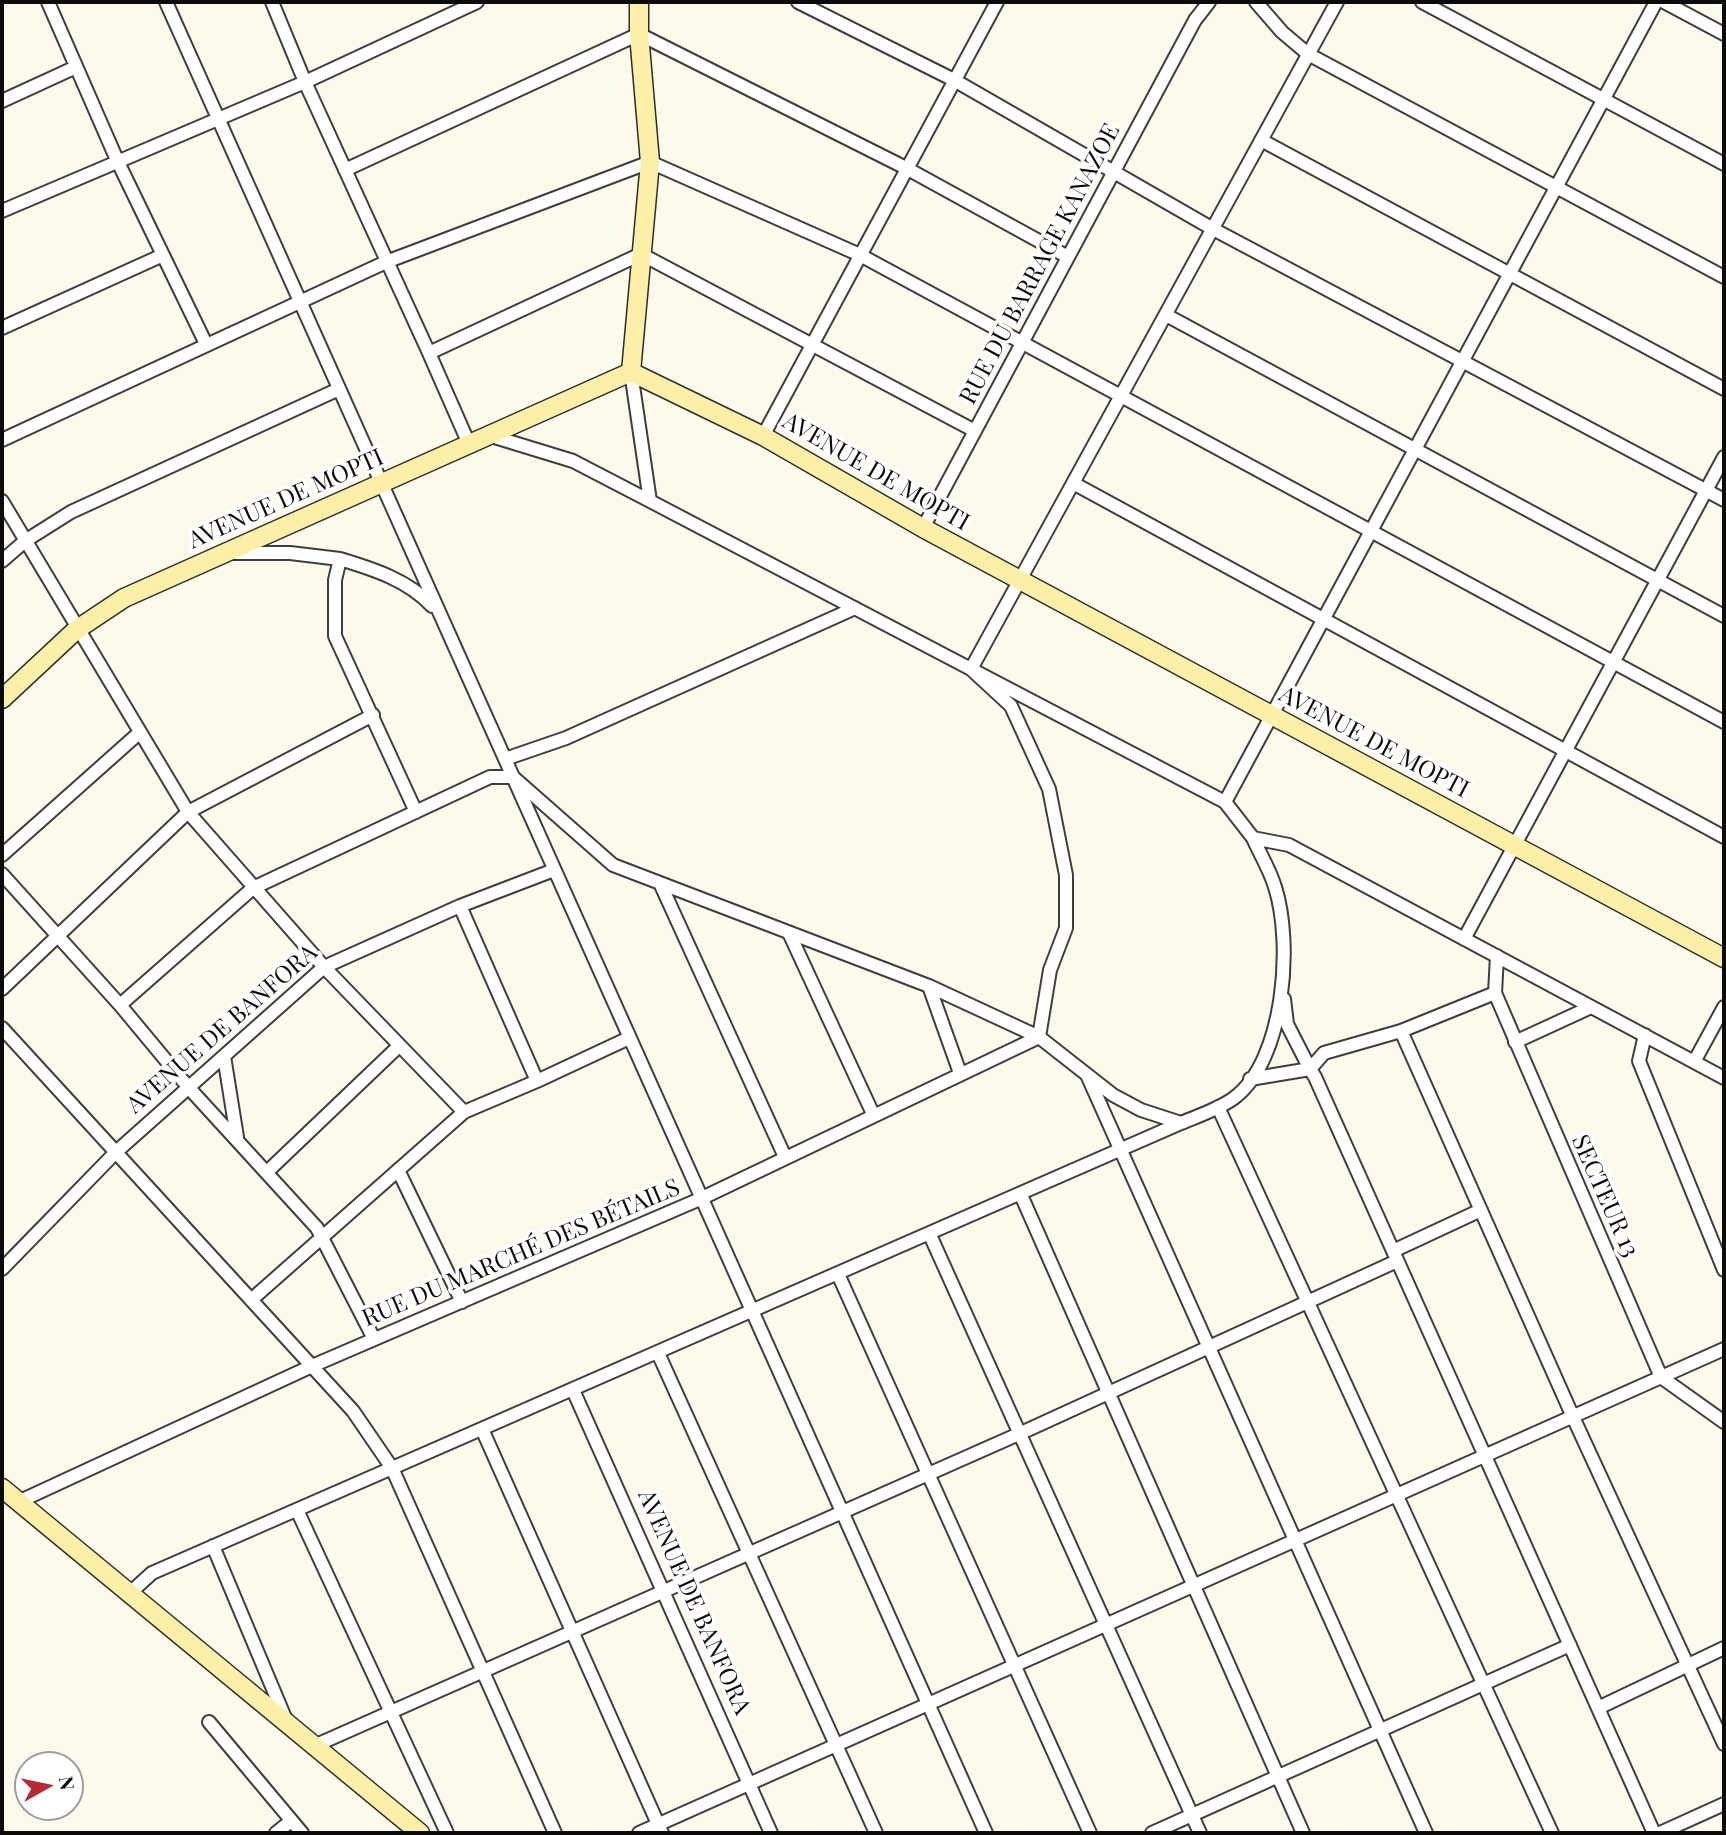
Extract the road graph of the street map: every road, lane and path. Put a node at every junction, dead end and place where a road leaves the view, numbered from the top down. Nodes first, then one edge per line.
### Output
1 (48, 2) edge
2 (166, 2) edge
3 (272, 2) edge
4 (477, 2) edge
5 (639, 2) edge
6 (798, 2) edge
7 (996, 2) edge
8 (1209, 2) edge
9 (1256, 2) edge
10 (1336, 2) edge
11 (1422, 2) edge
12 (1656, 2) edge
13 (1664, 2) edge
14 (639, 34) junction
15 (1724, 34) edge
16 (1308, 54) junction
17 (76, 67) junction
18 (954, 80) junction
19 (305, 82) junction
20 (1604, 98) junction
21 (2, 101) edge
22 (218, 118) junction
23 (1261, 140) junction
24 (117, 160) junction
25 (650, 162) junction
26 (1724, 164) edge
27 (906, 168) junction
28 (345, 170) junction
29 (1113, 174) junction
30 (1556, 187) junction
31 (2, 211) edge
32 (1213, 229) junction
33 (641, 254) junction
34 (163, 255) junction
35 (859, 255) junction
36 (1068, 257) junction
37 (386, 262) junction
38 (1509, 275) junction
39 (1724, 278) edge
40 (300, 300) junction
41 (1166, 315) junction
42 (2, 328) edge
43 (1023, 341) junction
44 (812, 342) junction
45 (206, 344) junction
46 (429, 353) junction
47 (1462, 363) junction
48 (631, 372) junction
49 (339, 389) junction
50 (1724, 389) edge
51 (1122, 396) junction
52 (975, 431) junction
53 (488, 435) junction
54 (763, 436) junction
55 (2, 439) edge
56 (469, 444) junction
57 (1416, 448) junction
58 (1724, 457) edge
59 (381, 483) junction
60 (1073, 483) junction
61 (1706, 490) junction
62 (1724, 500) edge
63 (2, 501) edge
64 (650, 501) junction
65 (923, 528) junction
66 (1370, 533) junction
67 (25, 541) junction
68 (225, 553) junction
69 (340, 559) junction
70 (2, 561) edge
71 (1021, 581) junction
72 (1657, 581) junction
73 (855, 608) junction
74 (440, 614) junction
75 (1724, 616) edge
76 (1323, 621) junction
77 (76, 630) junction
78 (1614, 662) junction
79 (971, 669) junction
80 (2, 699) edge
81 (373, 715) junction
82 (1272, 715) junction
83 (1724, 722) edge
84 (139, 733) junction
85 (1567, 748) junction
86 (505, 759) junction
87 (513, 777) junction
88 (1225, 802) junction
89 (416, 812) junction
90 (188, 813) junction
91 (1724, 837) edge
92 (1253, 838) junction
93 (1514, 846) junction
94 (2, 856) edge
95 (554, 870) junction
96 (2, 874) edge
97 (660, 883) junction
98 (253, 888) junction
99 (460, 906) junction
100 (56, 934) junction
101 (790, 935) junction
102 (1464, 939) junction
103 (1497, 957) junction
104 (1724, 958) edge
105 (324, 967) junction
106 (929, 986) junction
107 (2, 989) edge
108 (1495, 993) junction
109 (1283, 995) junction
110 (120, 1004) junction
111 (1591, 1007) junction
112 (1724, 1007) edge
113 (2, 1028) edge
114 (1401, 1031) junction
115 (1645, 1035) junction
116 (1039, 1037) junction
117 (629, 1038) junction
118 (1515, 1042) junction
119 (399, 1046) junction
120 (224, 1056) junction
121 (1694, 1062) junction
122 (1310, 1069) junction
123 (961, 1073) junction
124 (1086, 1074) junction
125 (1724, 1078) edge
126 (1250, 1079) junction
127 (537, 1081) junction
128 (189, 1088) junction
129 (1218, 1107) junction
130 (464, 1112) junction
131 (873, 1114) junction
132 (1181, 1123) junction
133 (237, 1138) junction
134 (1121, 1151) junction
135 (116, 1152) junction
136 (785, 1157) junction
137 (398, 1170) junction
138 (268, 1171) junction
139 (1021, 1195) junction
140 (700, 1199) junction
141 (1481, 1210) junction
142 (930, 1235) junction
143 (323, 1237) junction
144 (1395, 1256) junction
145 (2, 1269) edge
146 (1724, 1270) edge
147 (838, 1274) junction
148 (251, 1300) junction
149 (1307, 1301) junction
150 (462, 1302) junction
151 (751, 1312) junction
152 (374, 1339) junction
153 (1208, 1345) junction
154 (1724, 1349) edge
155 (659, 1353) junction
156 (312, 1366) junction
157 (1661, 1377) junction
158 (573, 1390) junction
159 (1108, 1390) junction
160 (1573, 1417) junction
161 (1724, 1422) edge
162 (482, 1429) junction
163 (1021, 1433) junction
164 (1485, 1457) junction
165 (392, 1468) junction
166 (927, 1474) junction
167 (2, 1488) edge
168 (1395, 1497) junction
169 (18, 1502) junction
170 (297, 1510) junction
171 (840, 1510) junction
172 (1295, 1541) junction
173 (213, 1546) junction
174 (748, 1551) junction
175 (1193, 1585) junction
176 (662, 1590) junction
177 (130, 1593) junction
178 (1107, 1624) junction
179 (572, 1630) junction
180 (1570, 1645) junction
181 (1724, 1647) edge
182 (1687, 1664) junction
183 (1014, 1667) junction
184 (482, 1670) junction
185 (1483, 1685) junction
186 (927, 1705) junction
187 (1598, 1709) junction
188 (391, 1712) junction
189 (209, 1722) dead end
190 (288, 1724) junction
191 (1380, 1731) junction
192 (1724, 1744) edge
193 (836, 1745) junction
194 (314, 1746) junction
195 (1277, 1777) junction
196 (749, 1784) junction
197 (1724, 1804) edge
198 (1192, 1815) junction
199 (291, 1821) junction
200 (660, 1829) edge
201 (415, 1832) edge
202 (275, 1833) edge
203 (302, 1833) edge
204 (447, 1833) edge
205 (555, 1833) edge
206 (639, 1833) edge
207 (771, 1833) edge
208 (876, 1833) edge
209 (986, 1833) edge
210 (1090, 1833) edge
211 (1152, 1833) edge
212 (1200, 1833) edge
213 (1303, 1833) edge
214 (1426, 1833) edge
215 (1552, 1833) edge
216 (1654, 1833) edge
217 (1660, 1833) edge

1 - 17 street
2 - 22 street
3 - 19 street
4 - 19 street
5 - 14 street
6 - 18 street
7 - 18 street
8 - 29 street, RUE DU BARRAGE KANAZOE
9 - 16 street
10 - 16 street
11 - 20 street
12 - 20 street
13 - 15 street
14 - 25 street
14 - 27 street
14 - 28 street
16 - 23 street
16 - 30 street
17 - 21 street
17 - 24 street
18 - 27 street
18 - 29 street
19 - 22 street
19 - 28 street
20 - 26 street
20 - 30 street
22 - 24 street
22 - 40 street
23 - 32 street
23 - 38 street
24 - 31 street
24 - 34 street
25 - 33 street
25 - 35 street
25 - 37 street
27 - 35 street
27 - 36 street
28 - 37 street
29 - 32 street
29 - 36 street, RUE DU BARRAGE KANAZOE
30 - 38 street
30 - 39 street
32 - 41 street
32 - 47 street
33 - 44 street
33 - 46 street
33 - 48 street
34 - 42 street
34 - 45 street
35 - 43 street
35 - 44 street
36 - 43 street, RUE DU BARRAGE KANAZOE
37 - 40 street
37 - 46 street
38 - 47 street
38 - 50 street
40 - 45 street
40 - 49 street
41 - 51 street
41 - 57 street
43 - 51 street
43 - 52 street, RUE DU BARRAGE KANAZOE
44 - 52 street
44 - 54 street
45 - 55 street
46 - 56 street
47 - 57 street
47 - 61 street
48 - 53 street, AVENUE DE MOPTI
48 - 54 street, AVENUE DE MOPTI
48 - 64 street
49 - 59 street
49 - 67 street
51 - 60 street
51 - 66 street
52 - 65 street, RUE DU BARRAGE KANAZOE
53 - 56 street, AVENUE DE MOPTI
53 - 64 street
54 - 65 street, AVENUE DE MOPTI
56 - 59 street, AVENUE DE MOPTI
57 - 66 street
57 - 72 street
58 - 61 street
59 - 68 street, AVENUE DE MOPTI
59 - 74 street
60 - 71 street
60 - 76 street
61 - 62 street
61 - 72 street
63 - 67 street
64 - 73 street
65 - 71 street, AVENUE DE MOPTI
66 - 76 street
66 - 78 street
67 - 70 street
67 - 77 street
68 - 69 street
68 - 77 street, AVENUE DE MOPTI
69 - 74 street
69 - 81 street
71 - 79 street
71 - 82 street, AVENUE DE MOPTI
72 - 75 street
72 - 78 street
73 - 79 street
73 - 86 street
74 - 86 street
76 - 82 street
76 - 85 street
77 - 80 street, AVENUE DE MOPTI
77 - 84 street
78 - 83 street
78 - 85 street
79 - 88 street
79 - 116 street
81 - 89 street
81 - 90 street
82 - 88 street
82 - 93 street, AVENUE DE MOPTI
84 - 90 street
84 - 94 street
85 - 91 street
85 - 93 street
86 - 87 street
87 - 89 street
87 - 95 street
87 - 97 street
88 - 92 street
89 - 98 street
90 - 98 street
90 - 100 street
92 - 102 street
92 - 109 street
93 - 102 street
93 - 104 street, AVENUE DE MOPTI
95 - 99 street, AVENUE DE BANFORA
95 - 117 street
96 - 100 street
97 - 101 street
97 - 136 street
98 - 105 street
98 - 110 street
99 - 105 street, AVENUE DE BANFORA
99 - 127 street
100 - 107 street
100 - 110 street
101 - 106 street
101 - 131 street
102 - 103 street
103 - 108 street, SECTEUR 13
103 - 111 street
105 - 119 street
105 - 120 street, AVENUE DE BANFORA
106 - 116 street
106 - 123 street
108 - 114 street
108 - 118 street, SECTEUR 13
109 - 122 street
109 - 126 street
110 - 128 street
111 - 115 street
111 - 118 street
112 - 121 street
113 - 135 street
114 - 122 street
114 - 141 street
115 - 121 street
115 - 146 street
116 - 123 street, RUE DU MARCHÉ DES BÉTAILS
116 - 124 street
117 - 127 street
117 - 140 street
118 - 157 street, SECTEUR 13
119 - 130 street
119 - 138 street
120 - 128 street, AVENUE DE BANFORA
120 - 133 street
121 - 125 street
122 - 126 street
122 - 144 street
123 - 131 street, RUE DU MARCHÉ DES BÉTAILS
124 - 132 street
124 - 134 street
126 - 129 street
127 - 130 street
128 - 133 street
128 - 135 street, AVENUE DE BANFORA
129 - 132 street
129 - 149 street
130 - 137 street
131 - 136 street, RUE DU MARCHÉ DES BÉTAILS
132 - 134 street
133 - 138 street
134 - 139 street
134 - 153 street
135 - 145 street, AVENUE DE BANFORA
135 - 148 street
136 - 140 street, RUE DU MARCHÉ DES BÉTAILS
137 - 143 street
137 - 150 street
138 - 143 street
139 - 142 street
139 - 159 street
140 - 150 street, RUE DU MARCHÉ DES BÉTAILS
140 - 151 street
141 - 144 street
141 - 160 street
142 - 147 street
142 - 163 street
143 - 148 street
143 - 152 street
144 - 149 street
144 - 164 street
147 - 151 street
147 - 166 street
148 - 156 street
149 - 153 street
149 - 168 street
150 - 152 street, RUE DU MARCHÉ DES BÉTAILS
151 - 155 street
151 - 171 street
152 - 156 street, RUE DU MARCHÉ DES BÉTAILS
153 - 159 street
153 - 172 street
154 - 157 street
155 - 158 street
155 - 174 street
156 - 165 street
156 - 169 street, RUE DU MARCHÉ DES BÉTAILS
157 - 160 street
157 - 161 street
158 - 162 street
158 - 176 street, AVENUE DE BANFORA
159 - 163 street
159 - 175 street
160 - 164 street
160 - 182 street
162 - 165 street
162 - 179 street
163 - 166 street
163 - 178 street
164 - 168 street
164 - 180 street
165 - 170 street
165 - 184 street
166 - 171 street
166 - 183 street
167 - 169 street
168 - 172 street
168 - 185 street
169 - 177 street
170 - 173 street
170 - 188 street
171 - 174 street
171 - 186 street
172 - 175 street
172 - 191 street
173 - 177 street
173 - 190 street
174 - 176 street
174 - 193 street
175 - 178 street
175 - 195 street
176 - 179 street
176 - 196 street, AVENUE DE BANFORA
177 - 190 street
178 - 183 street
178 - 198 street
179 - 184 street
179 - 200 street
180 - 185 street
180 - 187 street
181 - 182 street
182 - 187 street
182 - 192 street
183 - 186 street
183 - 210 street
184 - 188 street
184 - 205 street
185 - 191 street
185 - 215 street
186 - 193 street
186 - 209 street
187 - 216 street
188 - 194 street
188 - 204 street
189 - 199 street
190 - 194 street
191 - 195 street
191 - 214 street
193 - 196 street
193 - 208 street
194 - 201 street
195 - 198 street
195 - 213 street
196 - 200 street
196 - 207 street, AVENUE DE BANFORA
197 - 217 street
198 - 211 street
198 - 212 street
199 - 202 street
199 - 203 street
200 - 206 street

